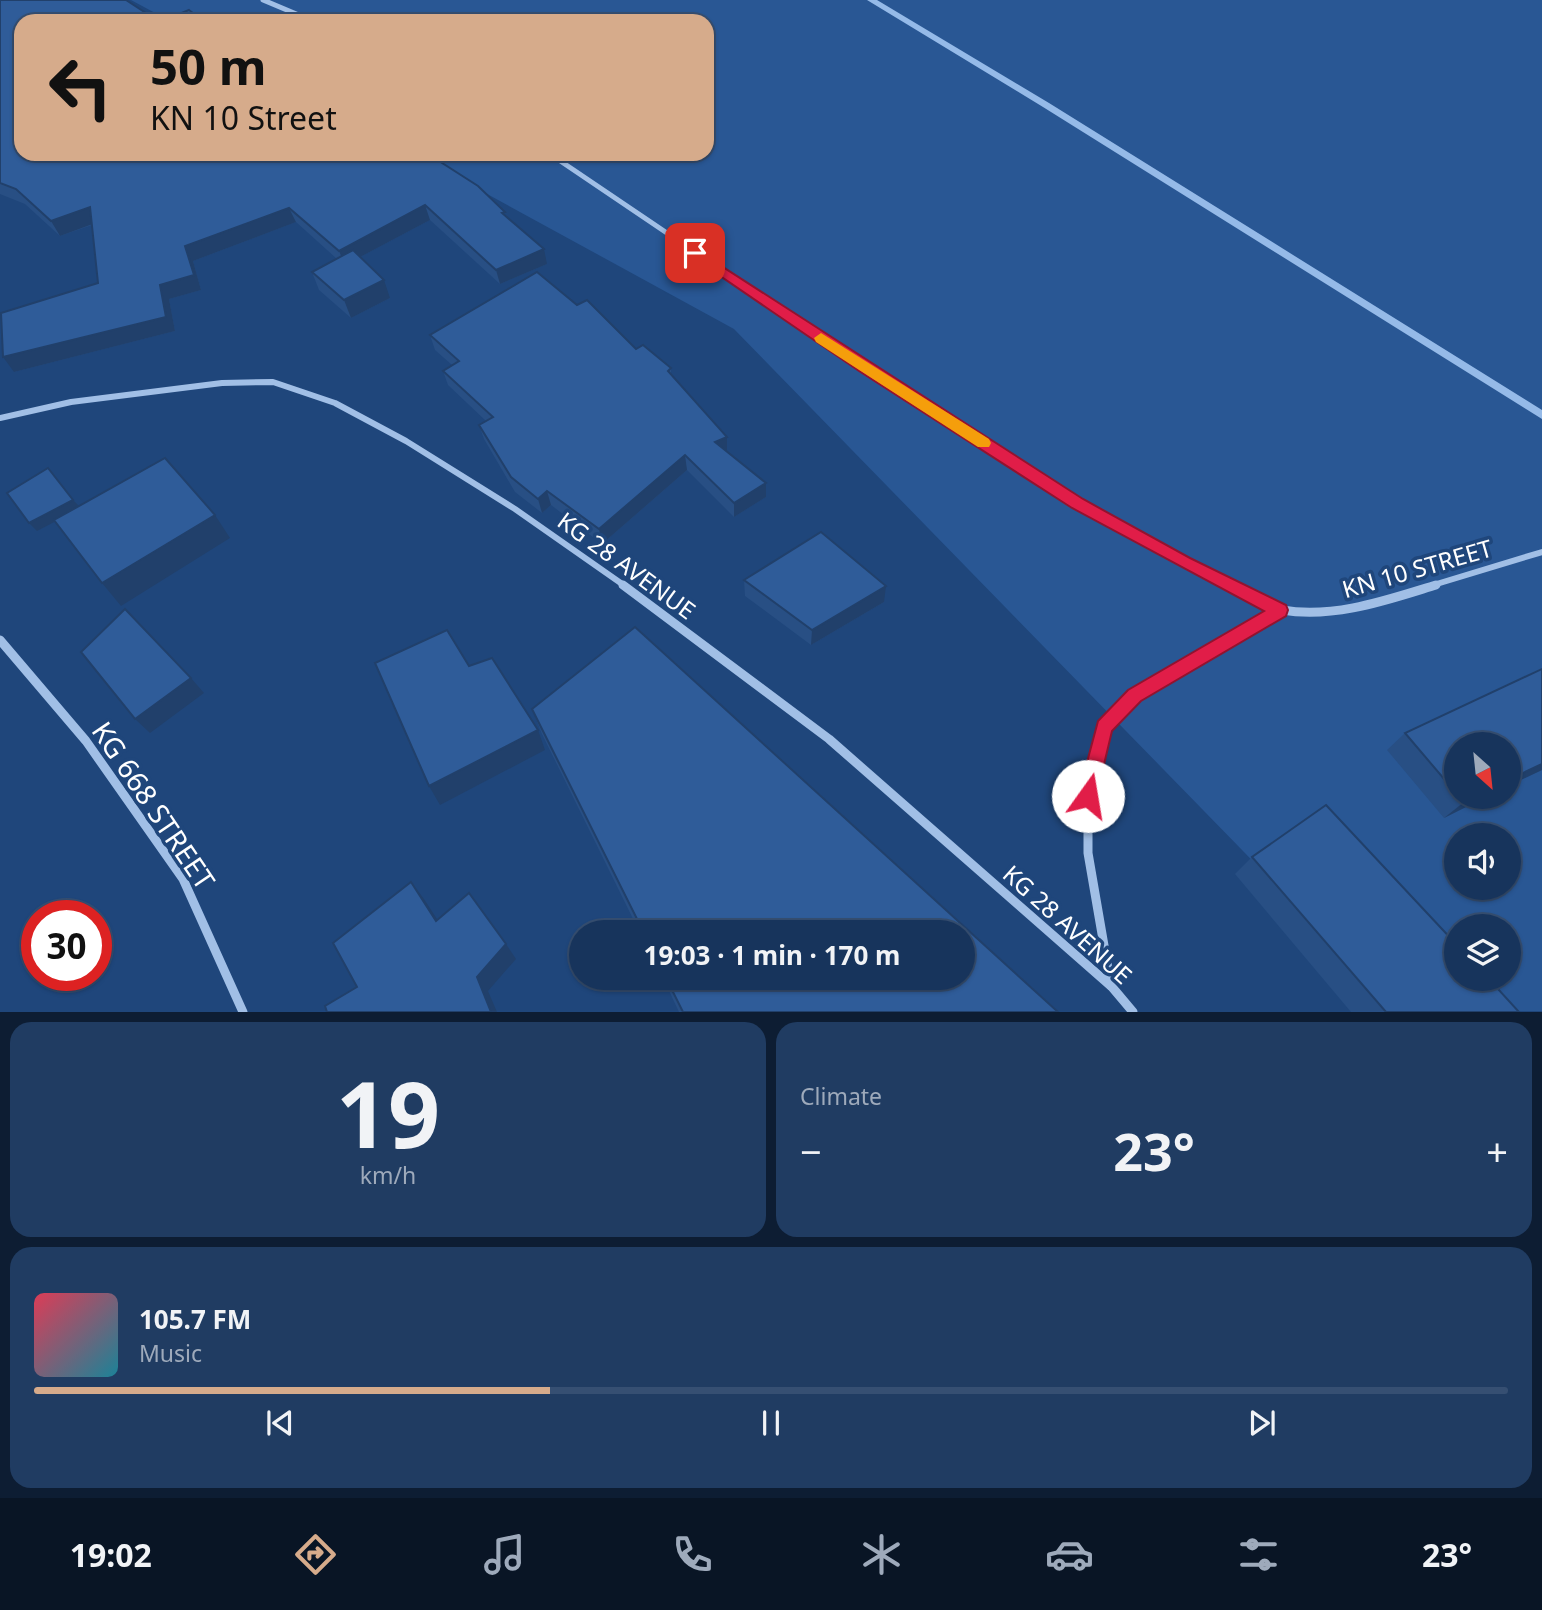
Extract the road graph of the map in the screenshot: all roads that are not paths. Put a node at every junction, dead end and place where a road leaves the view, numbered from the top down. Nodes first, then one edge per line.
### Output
1 (263, 0) edge
2 (296, 14) edge
3 (560, 161) edge
4 (0, 418) edge
5 (1542, 552) edge
6 (1280, 610) junction
7 (0, 640) edge
8 (1112, 987) junction
9 (243, 1012) edge
10 (1133, 1012) edge

1 - 2 street
3 - 6 street, KN 10 STREET
4 - 8 street, KG 28 AVENUE
5 - 6 street, KN 10 STREET
6 - 8 street
7 - 9 street, KG 668 STREET
8 - 10 street, KG 28 AVENUE

